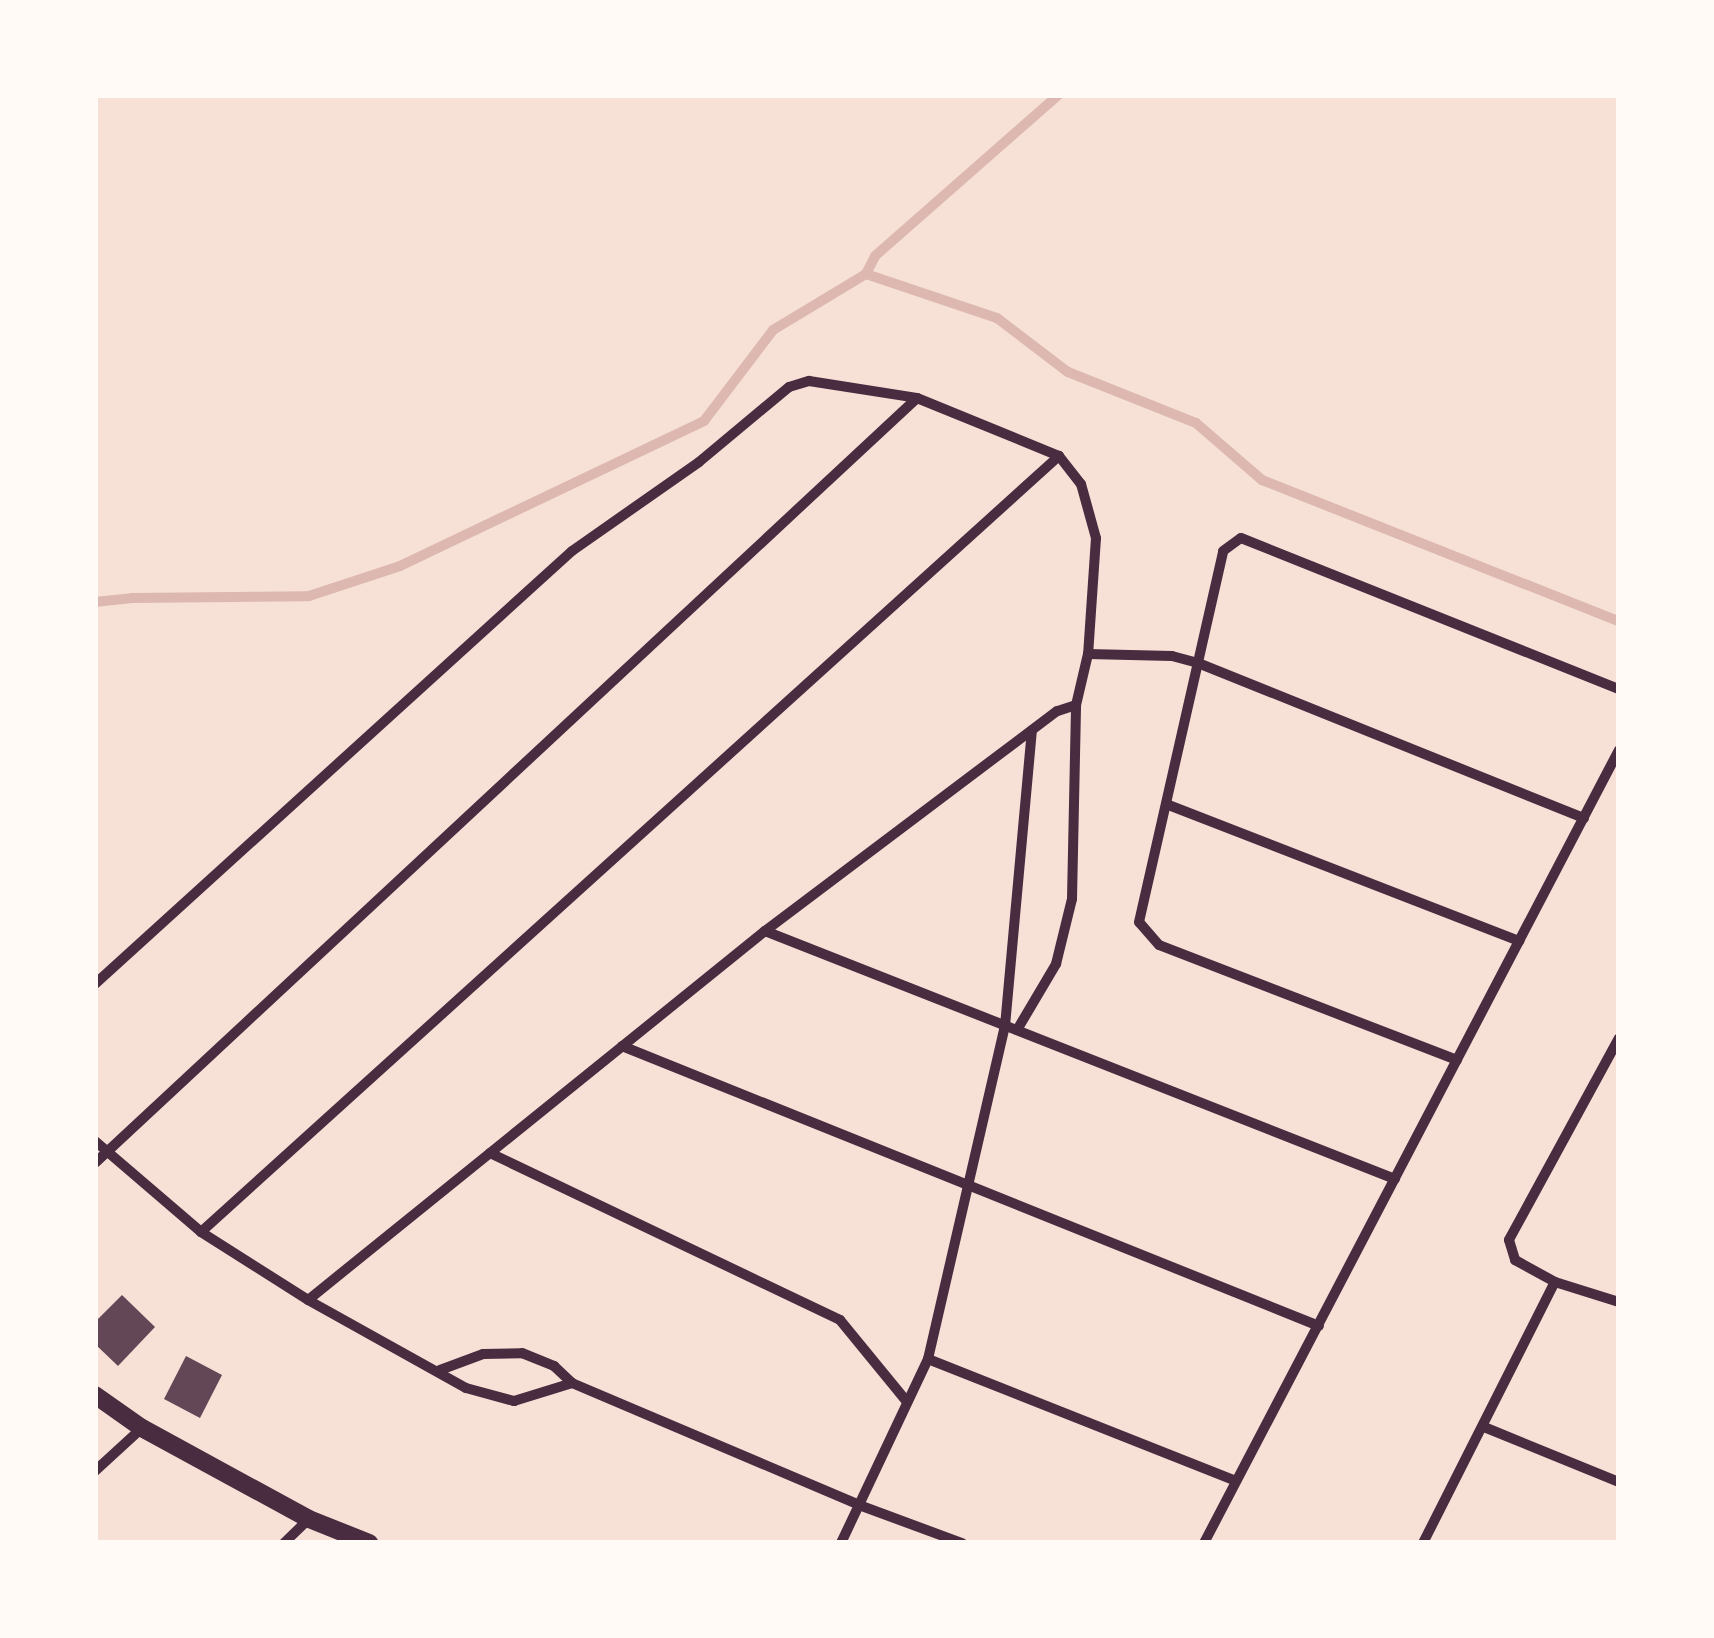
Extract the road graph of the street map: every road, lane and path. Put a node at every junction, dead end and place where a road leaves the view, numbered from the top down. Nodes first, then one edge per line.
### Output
1 (917, 398) junction
2 (1059, 456) junction
3 (1088, 654) junction
4 (1198, 664) junction
5 (1619, 689) edge
6 (1076, 704) junction
7 (1032, 730) junction
8 (1619, 750) edge
9 (1166, 804) junction
10 (1584, 818) junction
11 (765, 931) junction
12 (1519, 941) junction
13 (95, 984) edge
14 (1011, 1028) junction
15 (1619, 1038) edge
16 (622, 1046) junction
17 (1457, 1060) junction
18 (95, 1140) edge
19 (106, 1151) junction
20 (490, 1153) junction
21 (95, 1163) edge
22 (1395, 1179) junction
23 (966, 1183) junction
24 (201, 1232) junction
25 (1555, 1282) junction
26 (308, 1300) junction
27 (1619, 1302) edge
28 (1319, 1326) junction
29 (928, 1360) junction
30 (440, 1370) junction
31 (572, 1383) junction
32 (95, 1395) edge
33 (907, 1402) junction
34 (142, 1428) junction
35 (1484, 1428) junction
36 (95, 1471) edge
37 (1236, 1481) junction
38 (1619, 1482) edge
39 (859, 1505) junction
40 (310, 1519) junction
41 (284, 1543) edge
42 (369, 1543) edge
43 (841, 1543) edge
44 (962, 1543) edge
45 (1204, 1543) edge
46 (1423, 1543) edge

1 - 2 street
1 - 13 street
1 - 19 street
2 - 3 street
2 - 24 street
3 - 4 street
3 - 6 street
4 - 5 street
4 - 9 street
4 - 10 street
6 - 7 street
6 - 14 street
7 - 11 street
7 - 14 street
8 - 10 street
9 - 12 street
9 - 17 street
10 - 12 street
11 - 14 street
11 - 16 street
12 - 17 street
14 - 22 street
14 - 23 street
15 - 25 street
16 - 20 street
16 - 23 street
17 - 22 street
18 - 19 street
19 - 21 street
19 - 24 street
20 - 26 street
20 - 33 street
22 - 28 street
23 - 28 street
23 - 29 street
24 - 26 street
25 - 27 street
25 - 35 street
26 - 30 street
28 - 37 street
29 - 33 street
29 - 37 street
30 - 31 street
30 - 31 street
31 - 39 street
32 - 34 street
33 - 39 street
34 - 36 street
34 - 40 street
35 - 38 street
35 - 46 street
37 - 45 street
39 - 43 street
39 - 44 street
40 - 41 street
40 - 42 street

